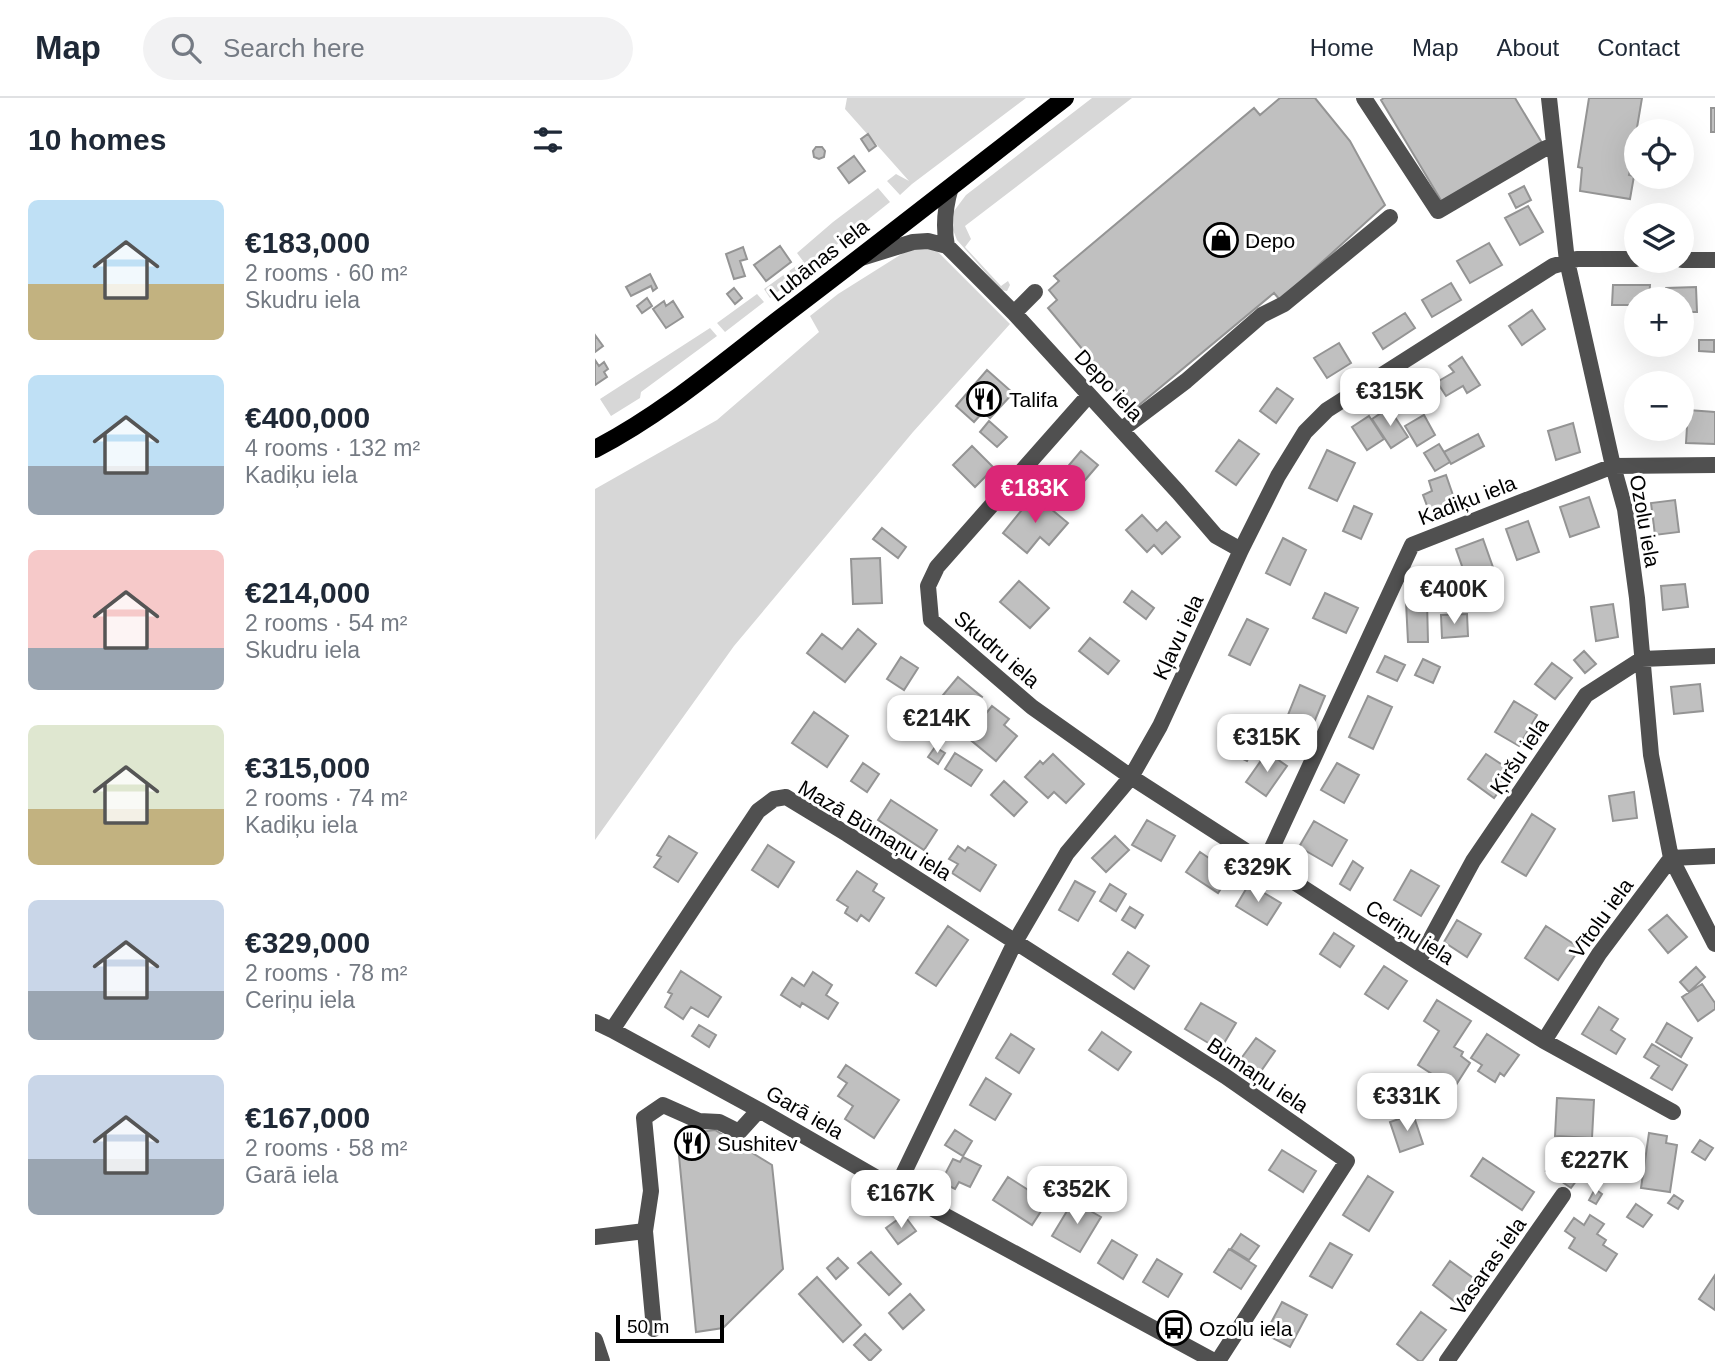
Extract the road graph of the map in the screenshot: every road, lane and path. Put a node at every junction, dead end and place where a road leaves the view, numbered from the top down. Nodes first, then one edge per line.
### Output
1 (1065, 98) edge
2 (1364, 98) edge
3 (1549, 98) edge
4 (1553, 145) junction
5 (951, 187) junction
6 (1390, 217) dead end
7 (947, 246) junction
8 (859, 259) junction
9 (1624, 259) edge
10 (1694, 260) edge
11 (1715, 260) edge
12 (1567, 261) junction
13 (1035, 292) dead end
14 (1014, 313) junction
15 (1089, 395) junction
16 (1121, 430) junction
17 (595, 449) edge
18 (1715, 465) edge
19 (1613, 466) junction
20 (1241, 550) junction
21 (1715, 656) edge
22 (1642, 659) junction
23 (1131, 777) junction
24 (1715, 856) edge
25 (1671, 858) junction
26 (1265, 863) junction
27 (1015, 942) junction
28 (1715, 944) edge
29 (1418, 962) junction
30 (595, 1022) edge
31 (612, 1030) junction
32 (1543, 1041) junction
33 (759, 1110) junction
34 (1673, 1112) dead end
35 (896, 1189) junction
36 (1563, 1195) dead end
37 (645, 1231) junction
38 (595, 1237) edge
39 (654, 1328) dead end
40 (595, 1340) edge
41 (602, 1361) edge
42 (1216, 1361) edge
43 (1447, 1361) edge

1 - 5 main road, Lubānas iela
2 - 4 street
3 - 4 street, Ozolu iela
4 - 12 street, Ozolu iela
5 - 7 street
5 - 8 main road, Lubānas iela
6 - 16 street
7 - 8 street
7 - 14 street, Depo iela
8 - 17 main road, Lubānas iela
9 - 12 street, Kļavu iela
10 - 11 street
12 - 19 street, Ozolu iela
12 - 20 street, Kļavu iela
13 - 14 street
14 - 15 street, Depo iela
15 - 16 street, Depo iela
15 - 23 street, Skudru iela
16 - 20 street, Depo iela
18 - 19 street, Kadiķu iela
19 - 22 street, Ozolu iela
19 - 26 street, Kadiķu iela
20 - 23 street, Kļavu iela
21 - 22 street
22 - 25 street, Ozolu iela
22 - 29 street, Ķiršu iela
23 - 26 street, Ceriņu iela
23 - 27 street, Kļavu iela
24 - 25 street
25 - 28 street, Ozolu iela
25 - 32 street, Vītolu iela
26 - 29 street, Ceriņu iela
27 - 31 street, Mazā Būmaņu iela
27 - 35 street, Kļavu iela
27 - 42 street, Būmaņu iela
29 - 32 street, Ceriņu iela
30 - 31 street, Garā iela
31 - 33 street, Garā iela
32 - 34 street, Ceriņu iela
33 - 35 street, Garā iela
33 - 37 street
35 - 42 street, Garā iela
36 - 43 street, Vasaras iela
37 - 38 street
37 - 39 street
40 - 41 street

